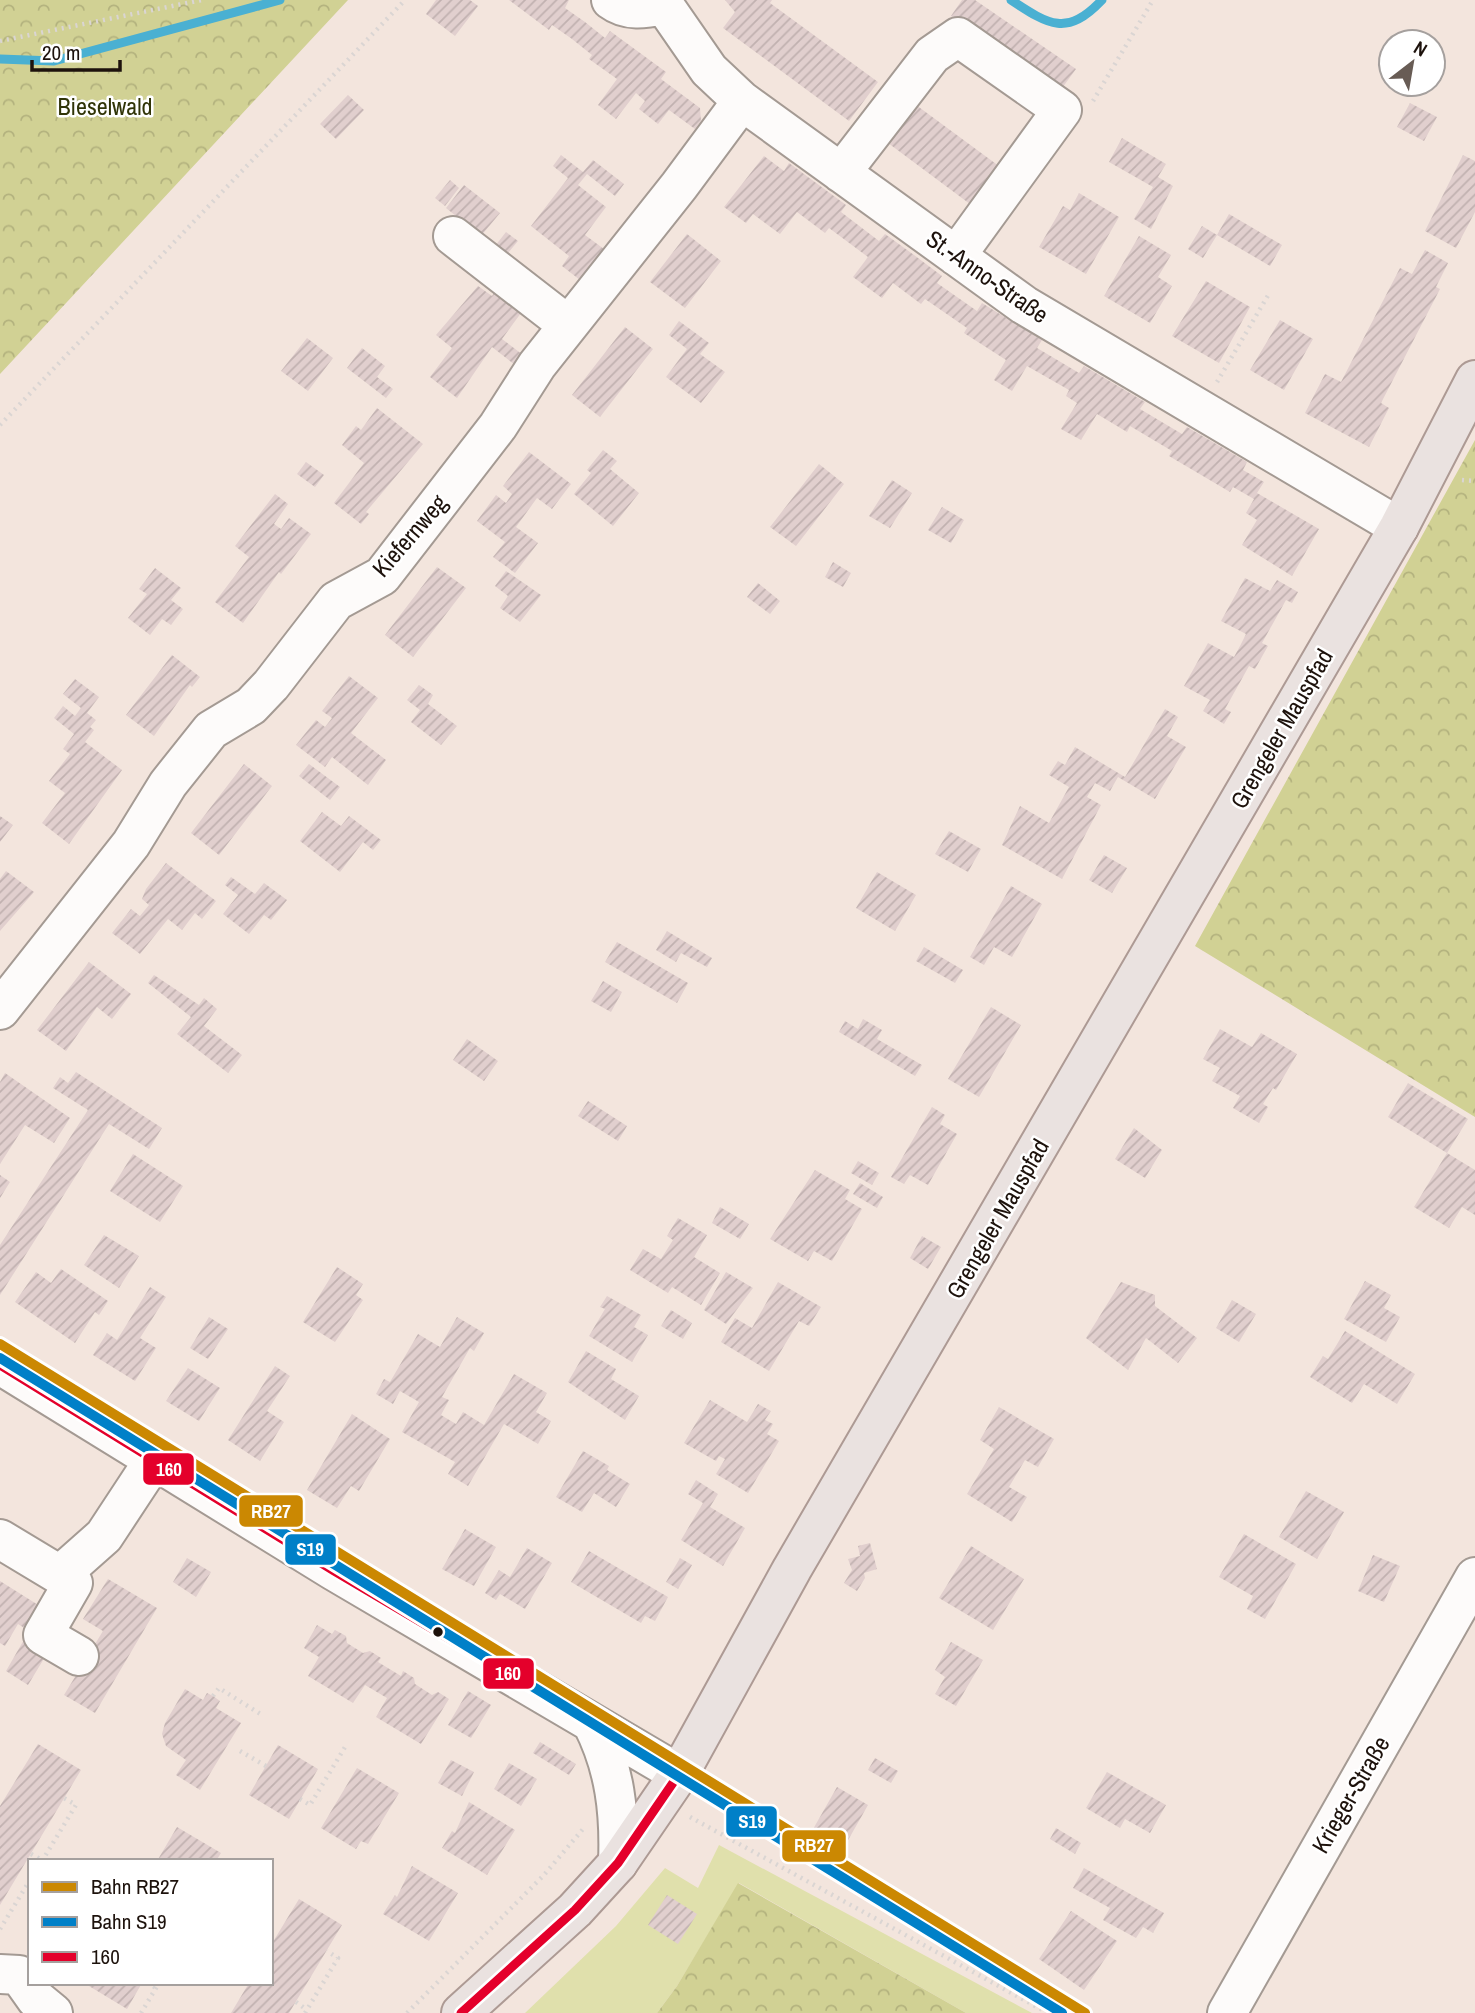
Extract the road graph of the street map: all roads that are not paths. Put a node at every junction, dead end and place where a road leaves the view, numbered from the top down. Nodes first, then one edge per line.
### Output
1 (611, 0) edge
2 (666, 2) edge
3 (742, 101) junction
4 (841, 173) junction
5 (453, 236) dead end
6 (956, 256) junction
7 (568, 324) junction
8 (1475, 380) edge
9 (1399, 527) junction
10 (0, 1010) edge
11 (0, 1365) edge
12 (154, 1460) junction
13 (0, 1539) edge
14 (60, 1575) junction
15 (1475, 1577) edge
16 (79, 1656) dead end
17 (592, 1723) junction
18 (679, 1774) junction
19 (618, 1863) junction
20 (0, 1974) edge
21 (53, 2013) edge
22 (461, 2013) edge
23 (1227, 2013) edge

1 - 2 street, St.-Anno-Straße
2 - 3 street, St.-Anno-Straße
3 - 4 street, St.-Anno-Straße
3 - 7 street, Kiefernweg
4 - 6 street, St.-Anno-Straße
4 - 6 street
5 - 7 street
6 - 9 street, St.-Anno-Straße
7 - 10 street, Kiefernweg
8 - 9 main road, Grengeler Mauspfad
9 - 18 main road, Grengeler Mauspfad
11 - 12 street
12 - 14 street
12 - 17 street
13 - 14 street
14 - 16 street
15 - 23 street, Krieger-Straße
17 - 18 street
17 - 19 street
18 - 19 main road, Grengeler Mauspfad
19 - 22 main road, Grengeler Mauspfad
20 - 21 street

